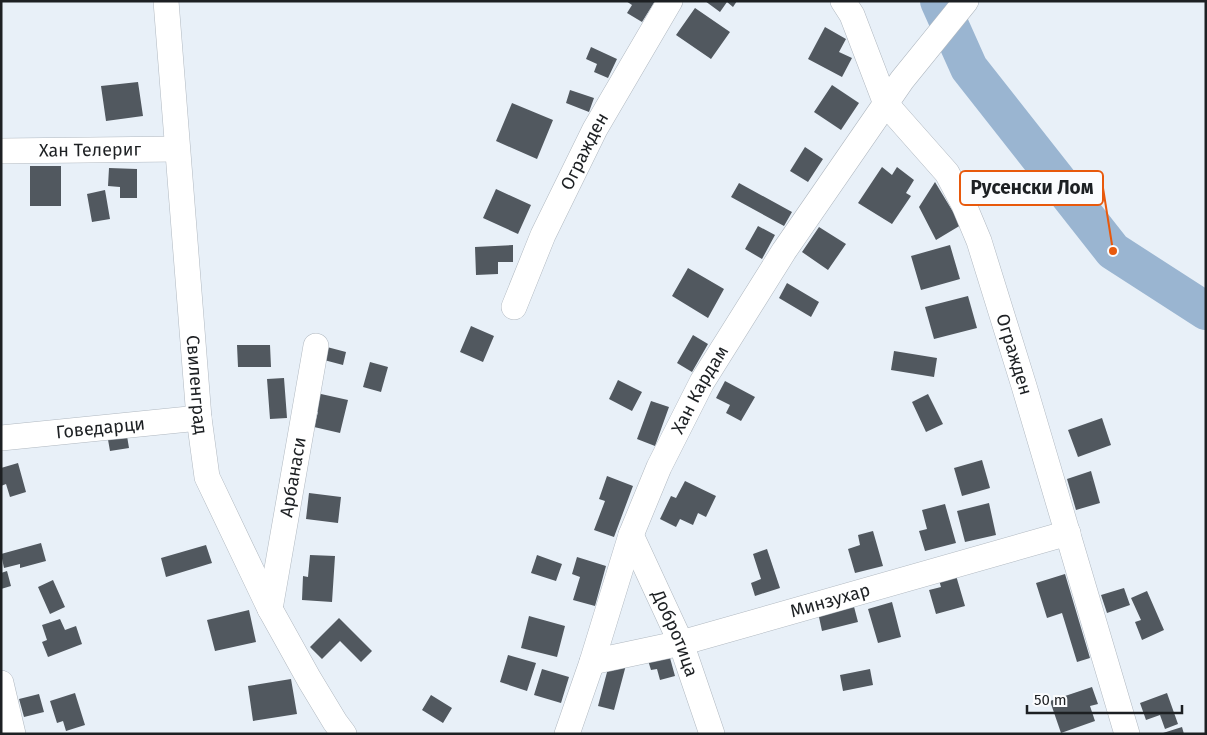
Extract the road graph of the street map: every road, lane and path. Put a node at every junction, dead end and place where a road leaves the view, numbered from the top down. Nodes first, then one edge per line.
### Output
1 (166, 1) edge
2 (670, 1) edge
3 (843, 1) edge
4 (966, 1) edge
5 (886, 104) junction
6 (177, 149) junction
7 (1, 151) edge
8 (514, 308) dead end
9 (316, 346) dead end
10 (199, 418) junction
11 (1, 438) edge
12 (1068, 533) junction
13 (631, 535) junction
14 (270, 609) junction
15 (681, 643) junction
16 (592, 662) junction
17 (1, 683) edge
18 (337, 730) edge
19 (13, 734) edge
20 (567, 734) edge
21 (712, 734) edge
22 (1127, 734) edge

1 - 6 street, Свиленград
2 - 8 street, Огражден
3 - 5 street, Огражден
4 - 5 street, Хан Кардам
5 - 12 street, Огражден
5 - 13 street, Хан Кардам
6 - 7 street, Хан Телериг
6 - 10 street, Свиленград
9 - 14 street, Арбанаси
10 - 11 street, Говедарци
10 - 14 street, Свиленград
12 - 15 street, Минзухар
12 - 22 street, Огражден
13 - 15 street, Добротица
13 - 16 street, Хан Кардам
14 - 18 street, Свиленград
15 - 16 street, Минзухар
15 - 21 street, Добротица
16 - 20 street, Хан Кардам
17 - 19 street

